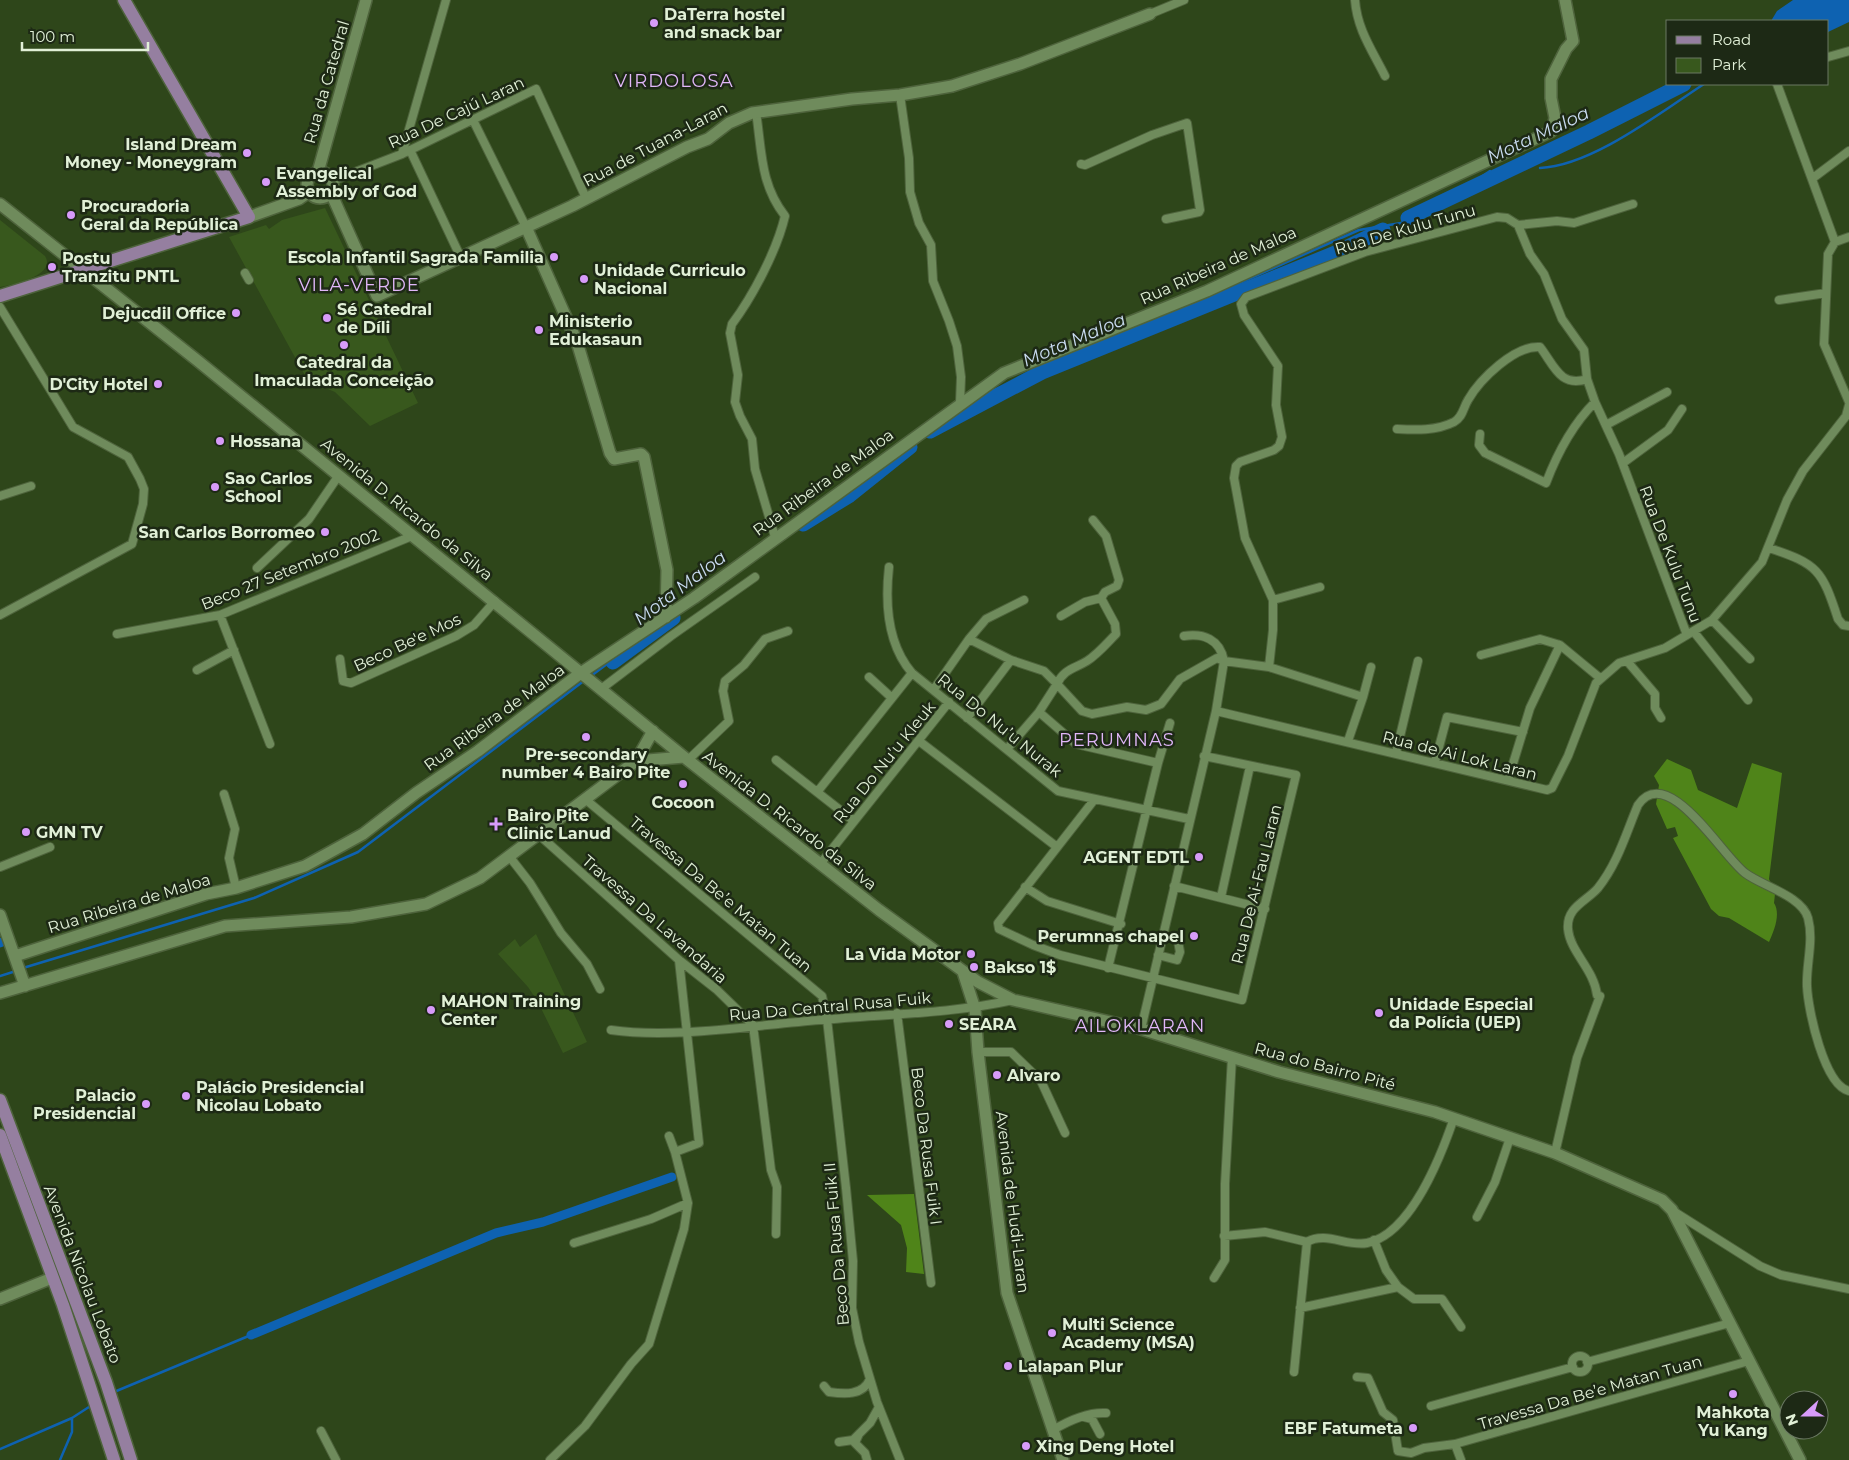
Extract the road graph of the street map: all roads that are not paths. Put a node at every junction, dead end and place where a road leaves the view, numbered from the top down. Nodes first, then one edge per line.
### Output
1 (124, 0) edge
2 (366, 0) edge
3 (446, 0) edge
4 (1184, 0) edge
5 (1355, 0) edge
6 (1565, 0) edge
7 (1150, 14) joint
8 (1849, 51) edge
9 (1829, 58) edge
10 (1385, 76) dead end
11 (1777, 85) edge
12 (900, 95) junction
13 (756, 112) junction
14 (473, 120) junction
15 (410, 150) junction
16 (1849, 151) edge
17 (402, 154) junction
18 (1081, 164) dead end
19 (318, 172) junction
20 (1813, 178) junction
21 (332, 187) junction
22 (309, 192) junction
23 (586, 198) junction
24 (0, 204) edge
25 (1633, 204) dead end
26 (249, 217) junction
27 (1166, 219) dead end
28 (1518, 225) junction
29 (526, 227) junction
30 (1849, 237) edge
31 (1835, 242) junction
32 (461, 258) junction
33 (82, 268) junction
34 (1826, 293) junction
35 (0, 296) edge
36 (1778, 300) dead end
37 (0, 307) edge
38 (1587, 379) junction
39 (1667, 392) dead end
40 (1595, 402) junction
41 (960, 403) junction
42 (1849, 404) edge
43 (1682, 409) dead end
44 (1606, 425) junction
45 (1397, 429) dead end
46 (1480, 434) dead end
47 (1623, 463) junction
48 (339, 475) junction
49 (30, 486) dead end
50 (0, 496) edge
51 (1094, 520) dead end
52 (412, 536) junction
53 (775, 537) junction
54 (1768, 548) junction
55 (889, 567) dead end
56 (257, 568) dead end
57 (755, 576) dead end
58 (1320, 587) dead end
59 (1101, 598) junction
60 (1024, 600) dead end
61 (1273, 600) junction
62 (495, 602) junction
63 (0, 615) edge
64 (220, 615) junction
65 (1061, 616) dead end
66 (666, 617) junction
67 (1712, 620) junction
68 (1849, 626) edge
69 (788, 631) dead end
70 (1690, 633) junction
71 (117, 634) dead end
72 (1184, 636) dead end
73 (969, 639) junction
74 (1560, 645) junction
75 (234, 650) junction
76 (1481, 655) dead end
77 (340, 659) dead end
78 (1750, 659) dead end
79 (1011, 660) junction
80 (1626, 660) junction
81 (1224, 661) junction
82 (1418, 661) dead end
83 (1269, 667) junction
84 (1371, 667) dead end
85 (197, 670) dead end
86 (912, 673) junction
87 (583, 676) junction
88 (869, 677) dead end
89 (1600, 678) junction
90 (1057, 684) junction
91 (600, 688) junction
92 (934, 689) junction
93 (1363, 697) junction
94 (892, 698) junction
95 (1748, 700) dead end
96 (949, 702) junction
97 (1216, 711) junction
98 (1039, 712) junction
99 (967, 718) junction
100 (1661, 718) dead end
101 (1170, 723) dead end
102 (653, 731) junction
103 (1523, 732) junction
104 (918, 741) junction
105 (1348, 742) junction
106 (270, 744) dead end
107 (1007, 749) junction
108 (1396, 753) junction
109 (1204, 756) junction
110 (686, 759) junction
111 (776, 760) dead end
112 (636, 761) junction
113 (1435, 762) junction
114 (1158, 763) junction
115 (1250, 766) junction
116 (1508, 780) junction
117 (818, 791) junction
118 (224, 794) dead end
119 (585, 799) junction
120 (1094, 800) junction
121 (1147, 810) junction
122 (1190, 819) junction
123 (854, 821) junction
124 (538, 834) junction
125 (50, 847) dead end
126 (1057, 847) junction
127 (509, 856) junction
128 (821, 863) junction
129 (0, 867) edge
130 (1174, 886) junction
131 (1025, 887) junction
132 (236, 888) junction
133 (1221, 896) junction
134 (1265, 909) junction
135 (0, 915) edge
136 (1120, 924) junction
137 (4, 935) edge
138 (1178, 941) dead end
139 (1158, 955) junction
140 (15, 956) junction
141 (679, 960) junction
142 (1108, 968) junction
143 (963, 972) junction
144 (1154, 978) junction
145 (25, 984) junction
146 (600, 989) dead end
147 (0, 993) edge
148 (1013, 1000) junction
149 (975, 1009) junction
150 (897, 1013) junction
151 (828, 1019) junction
152 (753, 1025) junction
153 (1141, 1029) junction
154 (611, 1030) dead end
155 (687, 1031) junction
156 (978, 1052) junction
157 (1232, 1057) junction
158 (1849, 1092) edge
159 (0, 1100) edge
160 (1454, 1118) junction
161 (1065, 1133) dead end
162 (0, 1135) edge
163 (669, 1136) dead end
164 (1510, 1138) junction
165 (2, 1149) edge
166 (675, 1152) junction
167 (1555, 1153) junction
168 (688, 1204) junction
169 (1672, 1210) junction
170 (1477, 1217) dead end
171 (776, 1234) dead end
172 (1224, 1236) junction
173 (1374, 1240) junction
174 (1307, 1242) junction
175 (574, 1243) dead end
176 (52, 1278) junction
177 (1214, 1278) dead end
178 (931, 1283) dead end
179 (1398, 1288) junction
180 (1849, 1289) edge
181 (0, 1299) edge
182 (1300, 1308) junction
183 (1730, 1323) junction
184 (1461, 1328) dead end
185 (1749, 1361) junction
186 (1294, 1372) dead end
187 (1358, 1377) dead end
188 (870, 1379) junction
189 (824, 1386) dead end
190 (862, 1389) junction
191 (878, 1403) junction
192 (1431, 1406) dead end
193 (1106, 1413) dead end
194 (1079, 1420) junction
195 (861, 1430) junction
196 (1053, 1430) junction
197 (321, 1431) dead end
198 (1100, 1434) dead end
199 (839, 1442) dead end
200 (1455, 1444) junction
201 (114, 1460) edge
202 (131, 1460) edge
203 (336, 1460) edge
204 (550, 1460) edge
205 (867, 1460) edge
206 (900, 1460) edge
207 (1063, 1460) edge
208 (1461, 1460) edge
209 (1800, 1460) edge

1 - 26 main road
2 - 19 street, Rua da Catedral
3 - 17 street
4 - 7 street, Rua de Tuana-Laran
5 - 10 street
6 - 41 street, Rua Ribeira de Maloa
7 - 12 street, Rua de Tuana-Laran
8 - 9 street
11 - 20 street
12 - 13 street, Rua de Tuana-Laran
12 - 41 street
13 - 23 street, Rua de Tuana-Laran
13 - 53 street
14 - 15 street, Rua De Cajú Laran
14 - 23 street, Rua De Cajú Laran
14 - 29 street
15 - 17 street, Rua De Cajú Laran
15 - 32 street
16 - 20 street
17 - 21 street, Rua De Cajú Laran
18 - 27 street
19 - 21 street
19 - 22 street
20 - 31 street
21 - 22 street
21 - 32 street, Rua de Tuana-Laran
22 - 26 street
23 - 29 street, Rua de Tuana-Laran
24 - 33 street, Avenida D. Ricardo da Silva
25 - 28 street
26 - 33 main road
28 - 38 street, Rua De Kulu Tunu
28 - 61 street, Rua De Kulu Tunu
29 - 32 street, Rua de Tuana-Laran
29 - 66 street
30 - 31 street
31 - 34 street, Rua de Ai Lok Laran
33 - 35 main road
33 - 48 street, Avenida D. Ricardo da Silva
34 - 36 street
34 - 42 street, Rua de Ai Lok Laran
37 - 63 street
38 - 40 street, Rua De Kulu Tunu
38 - 45 street
39 - 44 street
40 - 44 street, Rua De Kulu Tunu
40 - 46 street
41 - 53 street, Rua Ribeira de Maloa
42 - 54 street, Rua de Ai Lok Laran
43 - 47 street
44 - 47 street, Rua De Kulu Tunu
47 - 70 street, Rua De Kulu Tunu
48 - 52 street, Avenida D. Ricardo da Silva
48 - 56 street
49 - 50 street
51 - 59 street
52 - 62 street, Avenida D. Ricardo da Silva
52 - 64 street, Beco 27 Setembro 2002
53 - 66 street, Rua Ribeira de Maloa
54 - 67 street, Rua de Ai Lok Laran
54 - 68 street
55 - 86 street
57 - 91 street
58 - 61 street
59 - 65 street
59 - 90 street
60 - 73 street
61 - 83 street, Rua De Kulu Tunu
62 - 77 street, Beco Be'e Mos
62 - 87 street, Avenida D. Ricardo da Silva
64 - 71 street, Beco 27 Setembro 2002
64 - 75 street
66 - 87 street, Rua Ribeira de Maloa
67 - 70 street, Rua de Ai Lok Laran
67 - 78 street
69 - 110 street
70 - 80 street, Rua de Ai Lok Laran
70 - 95 street, Rua De Kulu Tunu
72 - 81 street
73 - 79 street
73 - 92 street
74 - 76 street
74 - 89 street
74 - 103 street
75 - 85 street
75 - 106 street
79 - 90 street
79 - 99 street
80 - 89 street, Rua de Ai Lok Laran
80 - 100 street
81 - 83 street
81 - 90 street
81 - 97 street
82 - 108 street
83 - 93 street
84 - 93 street
86 - 92 street, Rua Do Nu’u Nurak
86 - 94 street
87 - 91 street, Avenida D. Ricardo da Silva
87 - 132 street, Rua Ribeira de Maloa
88 - 94 street
89 - 116 street, Rua de Ai Lok Laran
90 - 98 street
91 - 102 street, Avenida D. Ricardo da Silva
92 - 96 street, Rua Do Nu’u Nurak
93 - 105 street
94 - 117 street
96 - 99 street, Rua Do Nu’u Nurak
96 - 104 street, Rua Do Nu’u Kleuk
97 - 105 street, Rua de Ai Lok Laran
97 - 109 street
98 - 107 street
98 - 114 street
99 - 107 street, Rua Do Nu’u Nurak
101 - 114 street
102 - 110 street, Avenida D. Ricardo da Silva
102 - 112 street
103 - 113 street
103 - 116 street
104 - 123 street, Rua Do Nu’u Kleuk
104 - 126 street
105 - 108 street, Rua de Ai Lok Laran
107 - 120 street, Rua Do Nu’u Nurak
108 - 113 street, Rua de Ai Lok Laran
109 - 115 street, Rua De Ai-Fau Laran
109 - 122 street
110 - 112 street
110 - 128 street, Avenida D. Ricardo da Silva
111 - 117 street
112 - 119 street
113 - 116 street, Rua de Ai Lok Laran
114 - 121 street
115 - 133 street
115 - 134 street, Rua De Ai-Fau Laran
117 - 123 street
118 - 132 street
119 - 124 street
119 - 151 street, Travessa Da Be’e Matan Tuan
120 - 121 street, Rua Do Nu’u Nurak
120 - 126 street
121 - 122 street, Rua Do Nu’u Nurak
121 - 136 street
122 - 130 street
123 - 128 street, Rua Do Nu’u Kleuk
124 - 127 street
124 - 141 street, Travessa Da Lavandaria
125 - 129 street
126 - 131 street
127 - 145 street
127 - 146 street
128 - 143 street, Avenida D. Ricardo da Silva
130 - 133 street
130 - 139 street
131 - 136 street
131 - 142 street
132 - 140 street, Rua Ribeira de Maloa
133 - 134 street
134 - 144 street, Rua De Ai-Fau Laran
135 - 137 street
136 - 142 street
137 - 140 street
138 - 139 street
139 - 144 street
140 - 145 street
141 - 152 street, Travessa Da Lavandaria
141 - 155 street
142 - 144 street
143 - 148 street, Rua do Bairro Pité
143 - 149 street, Avenida de Hudi-Laran
144 - 153 street
145 - 147 street
148 - 149 street, Rua Da Central Rusa Fuik
148 - 153 street, Rua do Bairro Pité
149 - 150 street, Rua Da Central Rusa Fuik
149 - 156 street, Avenida de Hudi-Laran
150 - 151 street, Rua Da Central Rusa Fuik
150 - 178 street, Beco Da Rusa Fuik I
151 - 152 street, Rua Da Central Rusa Fuik
151 - 188 street, Beco Da Rusa Fuik II
152 - 155 street, Rua Da Central Rusa Fuik
152 - 171 street
153 - 157 street, Rua do Bairro Pité
154 - 155 street, Rua Da Central Rusa Fuik
155 - 166 street
156 - 161 street
156 - 196 street, Avenida de Hudi-Laran
157 - 160 street, Rua do Bairro Pité
157 - 172 street
158 - 167 street
159 - 202 main road, Avenida Nicolau Lobato
160 - 164 street, Rua do Bairro Pité
160 - 173 street
162 - 165 main road, Avenida Nicolau Lobato
163 - 166 street
164 - 167 street, Rua do Bairro Pité
164 - 170 street
165 - 176 main road, Avenida Nicolau Lobato
166 - 168 street
167 - 169 street, Rua do Bairro Pité
168 - 175 street
168 - 204 street
169 - 180 street
169 - 183 street
172 - 174 street
172 - 177 street
173 - 174 street
173 - 179 street
174 - 182 street
176 - 181 street
176 - 201 main road, Avenida Nicolau Lobato
179 - 182 street
179 - 184 street
182 - 186 street
183 - 185 street
183 - 192 street
185 - 200 street, Travessa Da Be’e Matan Tuan
185 - 209 street
187 - 200 street, Travessa Da Be’e Matan Tuan
188 - 190 street
188 - 191 street, Beco Da Rusa Fuik II
189 - 190 street
190 - 191 street
191 - 195 street
191 - 206 street, Beco Da Rusa Fuik II
193 - 194 street
194 - 196 street
194 - 198 street
195 - 199 street
195 - 205 street
196 - 207 street, Avenida de Hudi-Laran
197 - 203 street
200 - 208 street

